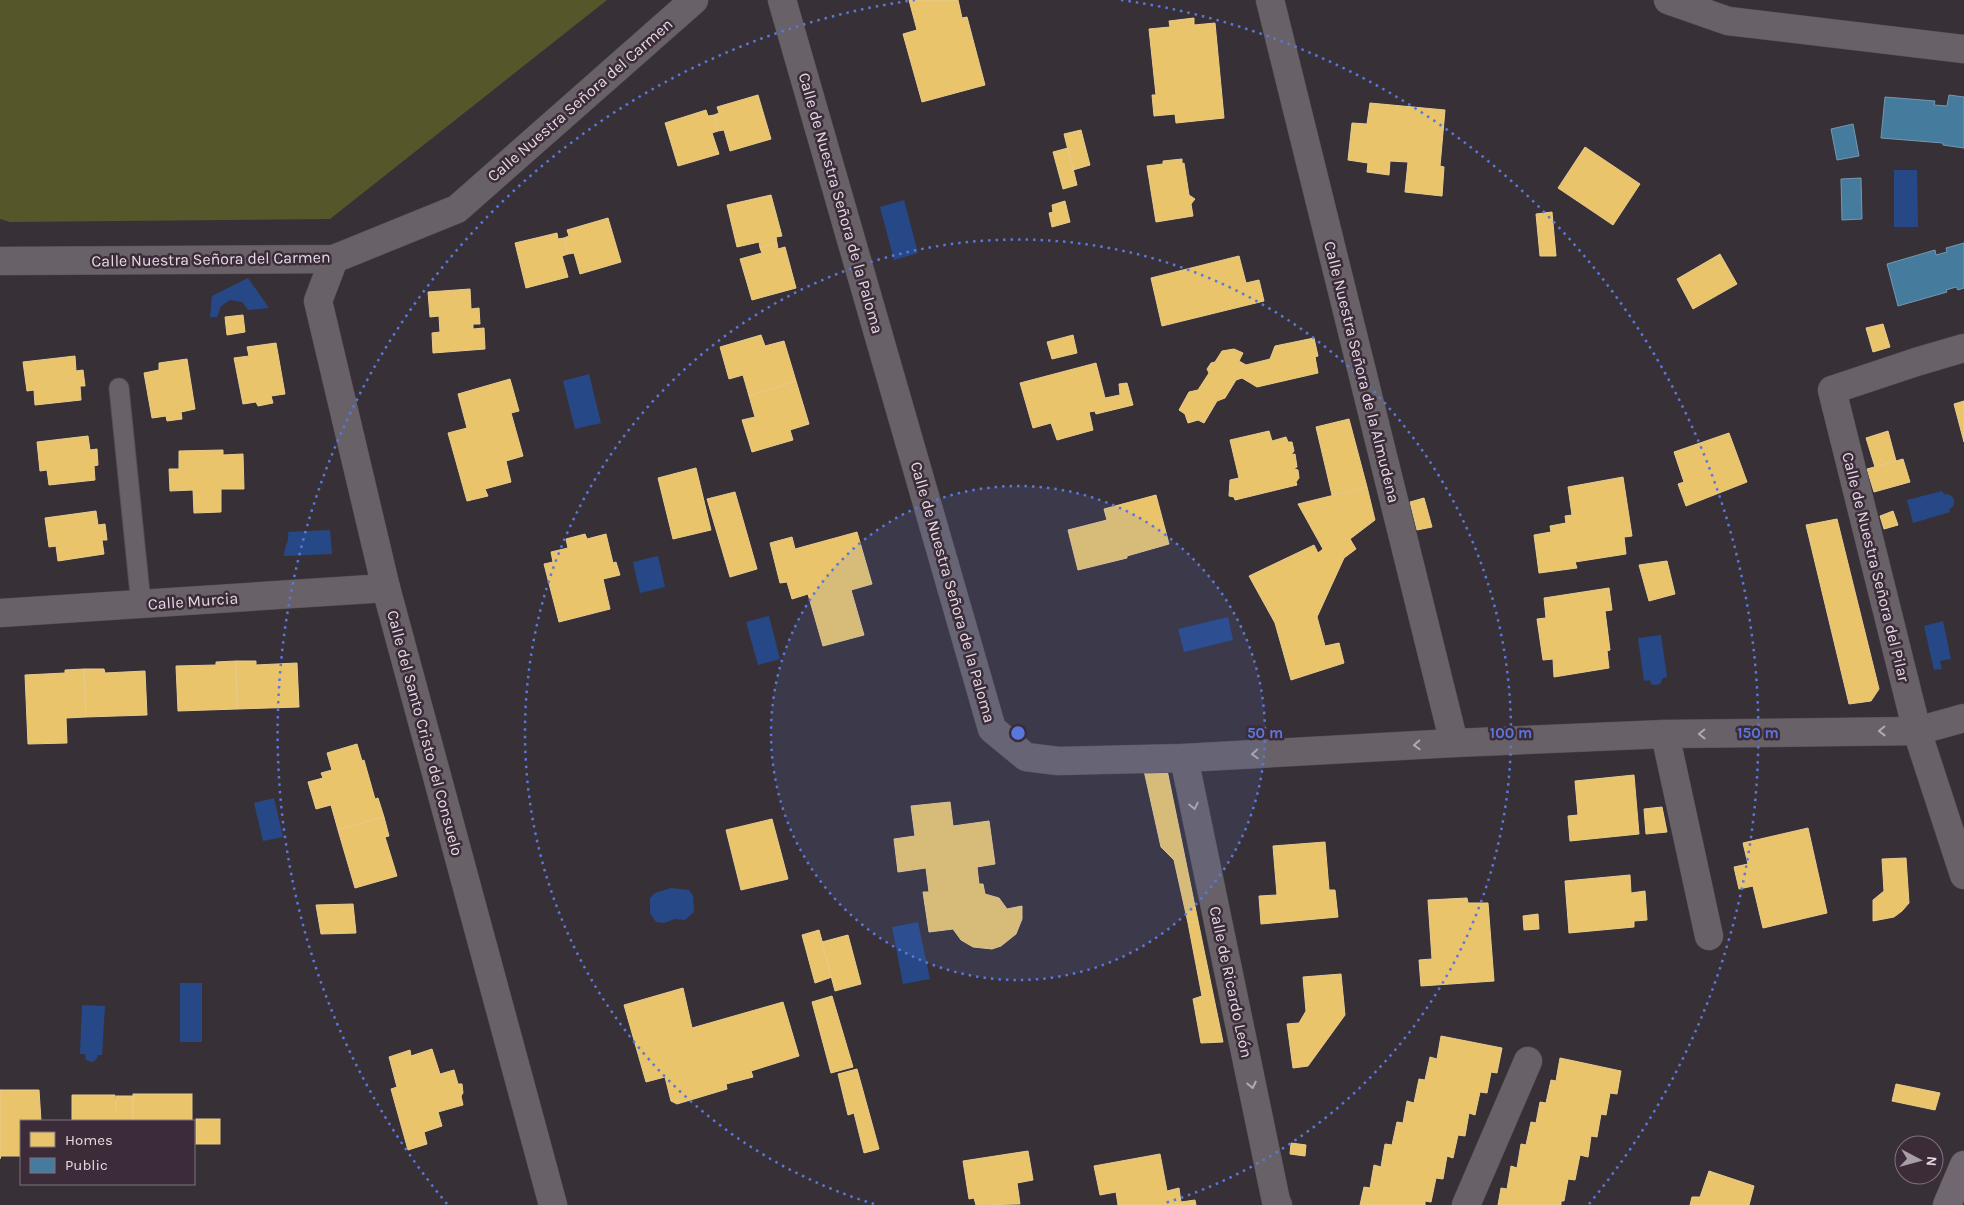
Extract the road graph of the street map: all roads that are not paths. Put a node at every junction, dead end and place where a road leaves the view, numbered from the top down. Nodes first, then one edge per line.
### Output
1 (782, 0) edge
2 (1270, 0) edge
3 (1668, 0) edge
4 (688, 2) edge
5 (1964, 49) edge
6 (334, 259) junction
7 (0, 260) edge
8 (1964, 348) edge
9 (119, 388) dead end
10 (386, 588) junction
11 (141, 604) junction
12 (0, 613) edge
13 (1964, 718) edge
14 (1917, 731) junction
15 (1665, 734) junction
16 (1454, 743) junction
17 (1184, 758) junction
18 (1964, 875) edge
19 (1709, 936) dead end
20 (1528, 1061) dead end
21 (1964, 1165) edge
22 (553, 1205) edge
23 (1278, 1205) edge
24 (1466, 1205) edge
25 (1947, 1205) edge

1 - 17 street, Calle de Nuestra Señora de la Paloma
2 - 16 street, Calle Nuestra Señora de la Almudena
3 - 5 street
4 - 6 street, Calle Nuestra Señora del Carmen
6 - 7 street, Calle Nuestra Señora del Carmen
6 - 10 street, Calle del Santo Cristo del Consuelo
8 - 14 street, Calle de Nuestra Señora del Pilar
9 - 11 lane
10 - 11 street, Calle Murcia
10 - 22 street, Calle del Santo Cristo del Consuelo
11 - 12 street, Calle Murcia
13 - 14 street, Calle de Nuestra Señora de la Paloma
14 -> 15 street, Calle de Nuestra Señora de la Paloma
14 - 18 street, Calle de Nuestra Señora del Pilar
15 - 16 street, Calle de Nuestra Señora de la Paloma
15 - 19 street
16 -> 17 street, Calle de Nuestra Señora de la Paloma
17 -> 23 street, Calle de Ricardo León
20 - 24 street
21 - 25 main road

